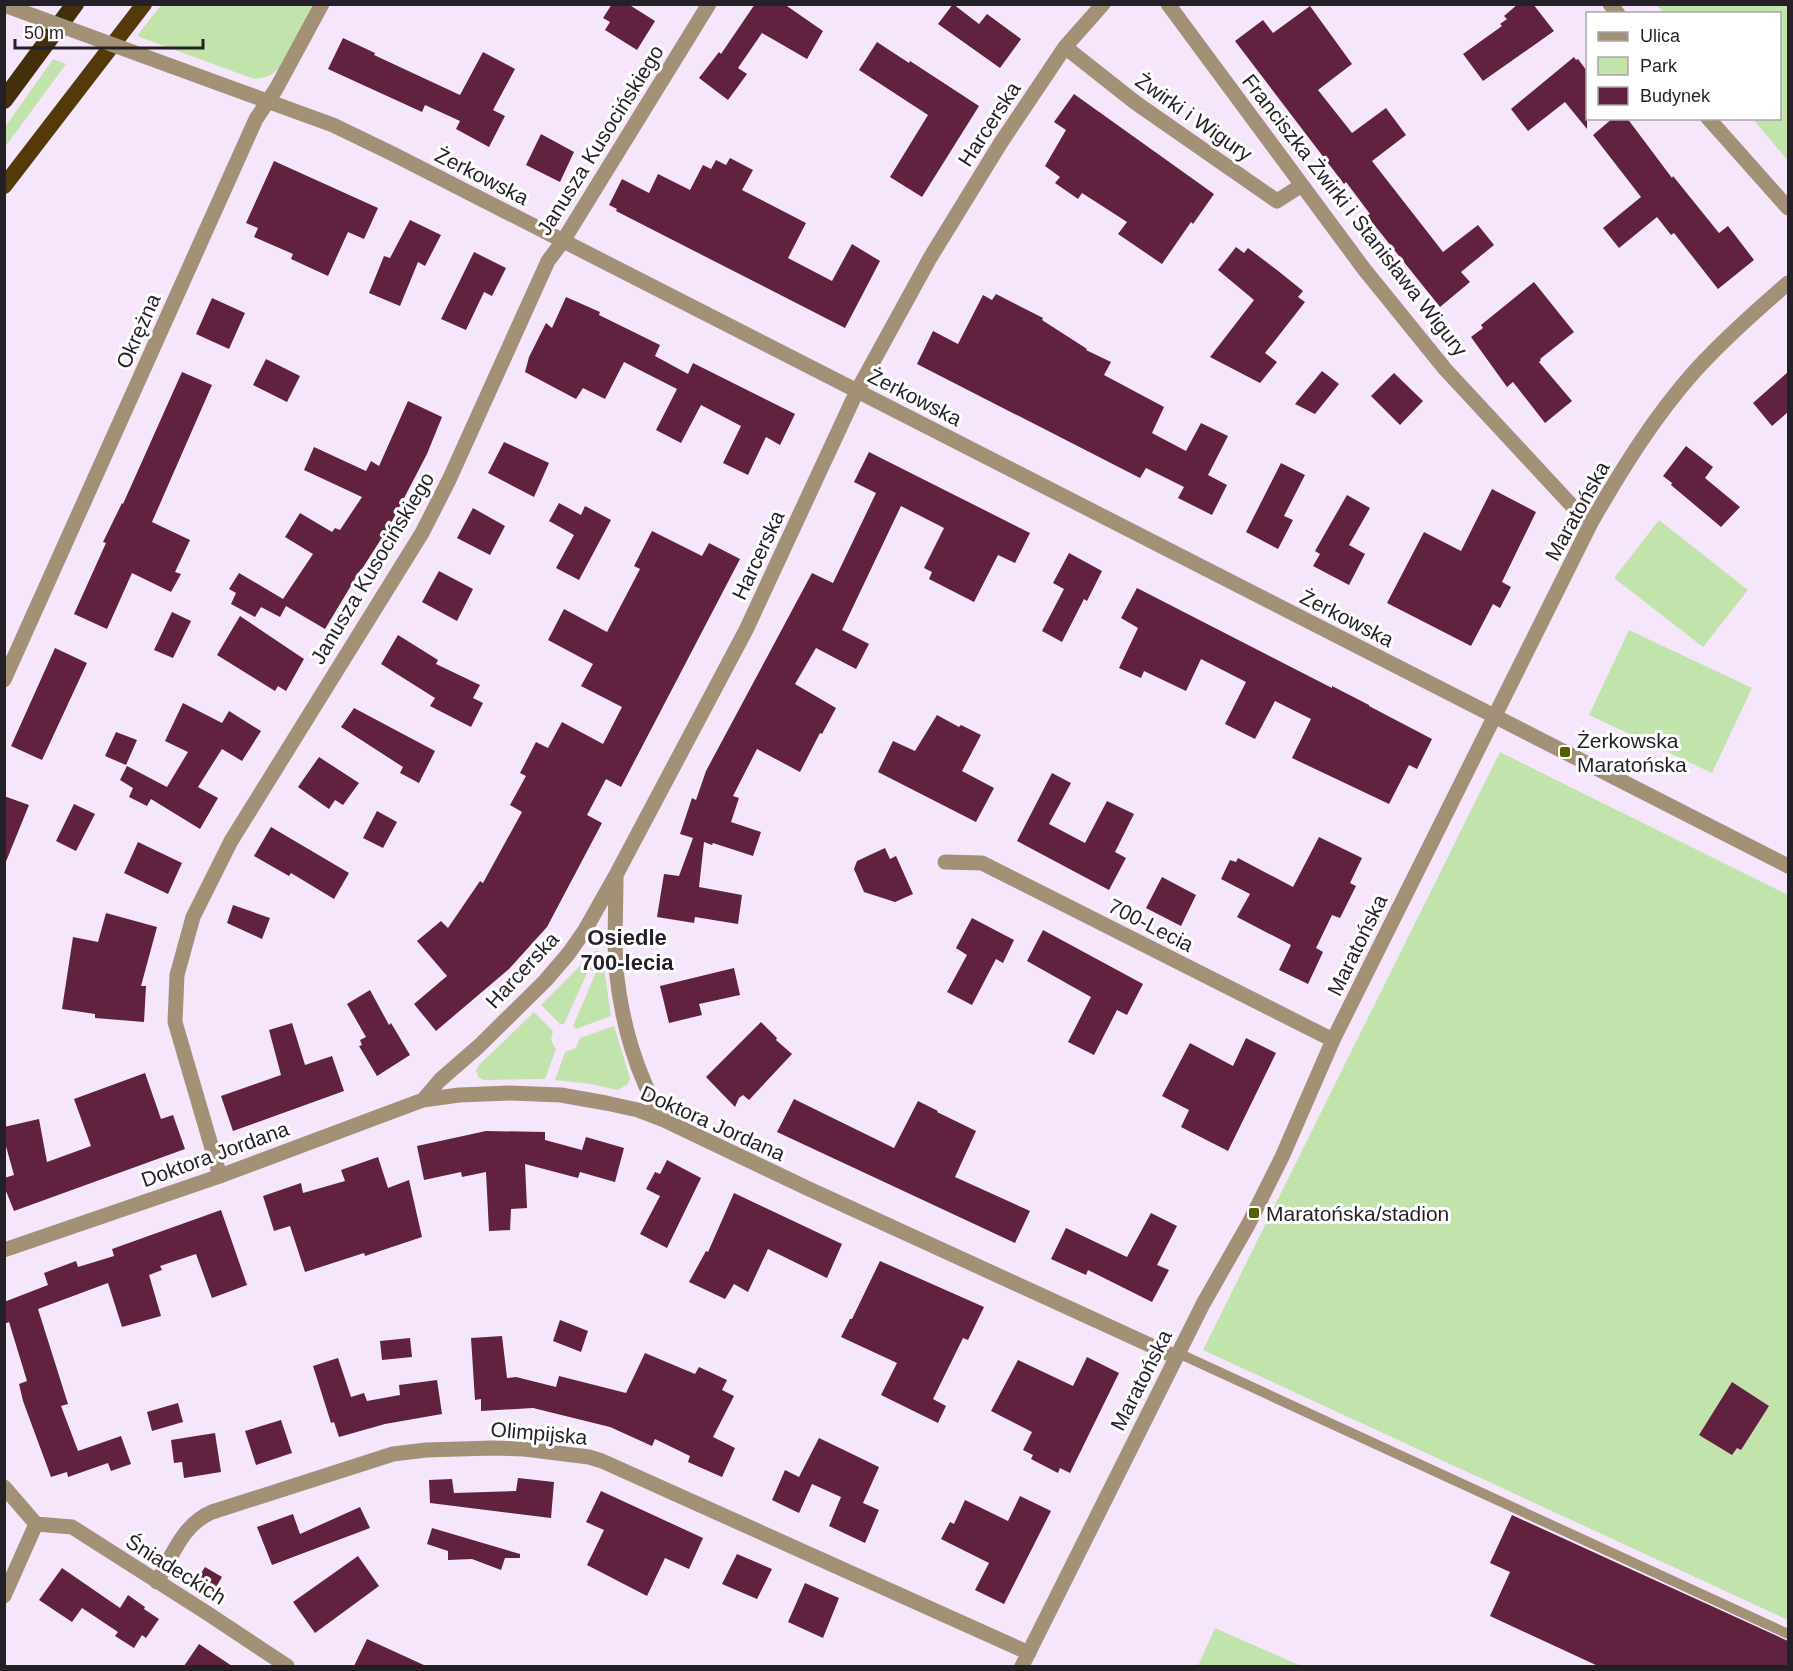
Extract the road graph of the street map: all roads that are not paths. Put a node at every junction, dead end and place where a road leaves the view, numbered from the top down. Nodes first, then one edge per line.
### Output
1 (75, 4) edge
2 (144, 4) edge
3 (322, 4) edge
4 (709, 4) edge
5 (1103, 4) edge
6 (1168, 4) edge
7 (4, 5) edge
8 (1065, 47) junction
9 (4, 100) edge
10 (268, 101) junction
11 (1710, 120) edge
12 (1302, 184) junction
13 (4, 186) edge
14 (1788, 208) edge
15 (563, 241) junction
16 (1788, 284) edge
17 (857, 391) junction
18 (1592, 521) junction
19 (4, 680) edge
20 (1495, 717) junction
21 (945, 862) dead end
22 (1788, 866) edge
23 (616, 875) junction
24 (1334, 1040) junction
25 (423, 1100) junction
26 (664, 1120) junction
27 (220, 1176) junction
28 (4, 1250) edge
29 (1177, 1355) junction
30 (4, 1487) edge
31 (36, 1524) junction
32 (157, 1582) junction
33 (4, 1596) edge
34 (1788, 1634) edge
35 (1026, 1660) edge
36 (287, 1666) edge

1 - 9 highway
2 - 13 highway
3 - 10 street, Okrężna
4 - 15 street, Janusza Kusocińskiego
5 - 8 street, Harcerska
6 - 12 street, Franciszka Żwirki i Stanisława Wigury
7 - 10 street, Żerkowska, bridge
8 - 12 street, Żwirki i Wigury
8 - 17 street, Harcerska
10 - 15 street, Żerkowska
10 - 19 street, Okrężna
11 - 14 street
12 - 18 street, Franciszka Żwirki i Stanisława Wigury
15 - 17 street, Żerkowska
15 - 27 street, Janusza Kusocińskiego
16 - 18 street, Maratońska
17 - 20 street, Żerkowska
17 - 23 street, Harcerska
18 - 20 street, Maratońska
20 - 22 street, Żerkowska
20 - 24 street, Maratońska
21 - 24 street, 700-Lecia
23 - 25 street, Harcerska
23 - 26 street
24 - 29 street, Maratońska
25 - 26 street, Doktora Jordana
25 - 27 street, Doktora Jordana
26 - 29 street, Doktora Jordana
27 - 28 street, Doktora Jordana
29 - 34 lane
29 - 35 street, Maratońska
30 - 31 street
31 - 32 street, Śniadeckich
31 - 33 street
32 - 35 street, Olimpijska
32 - 36 street, Śniadeckich

